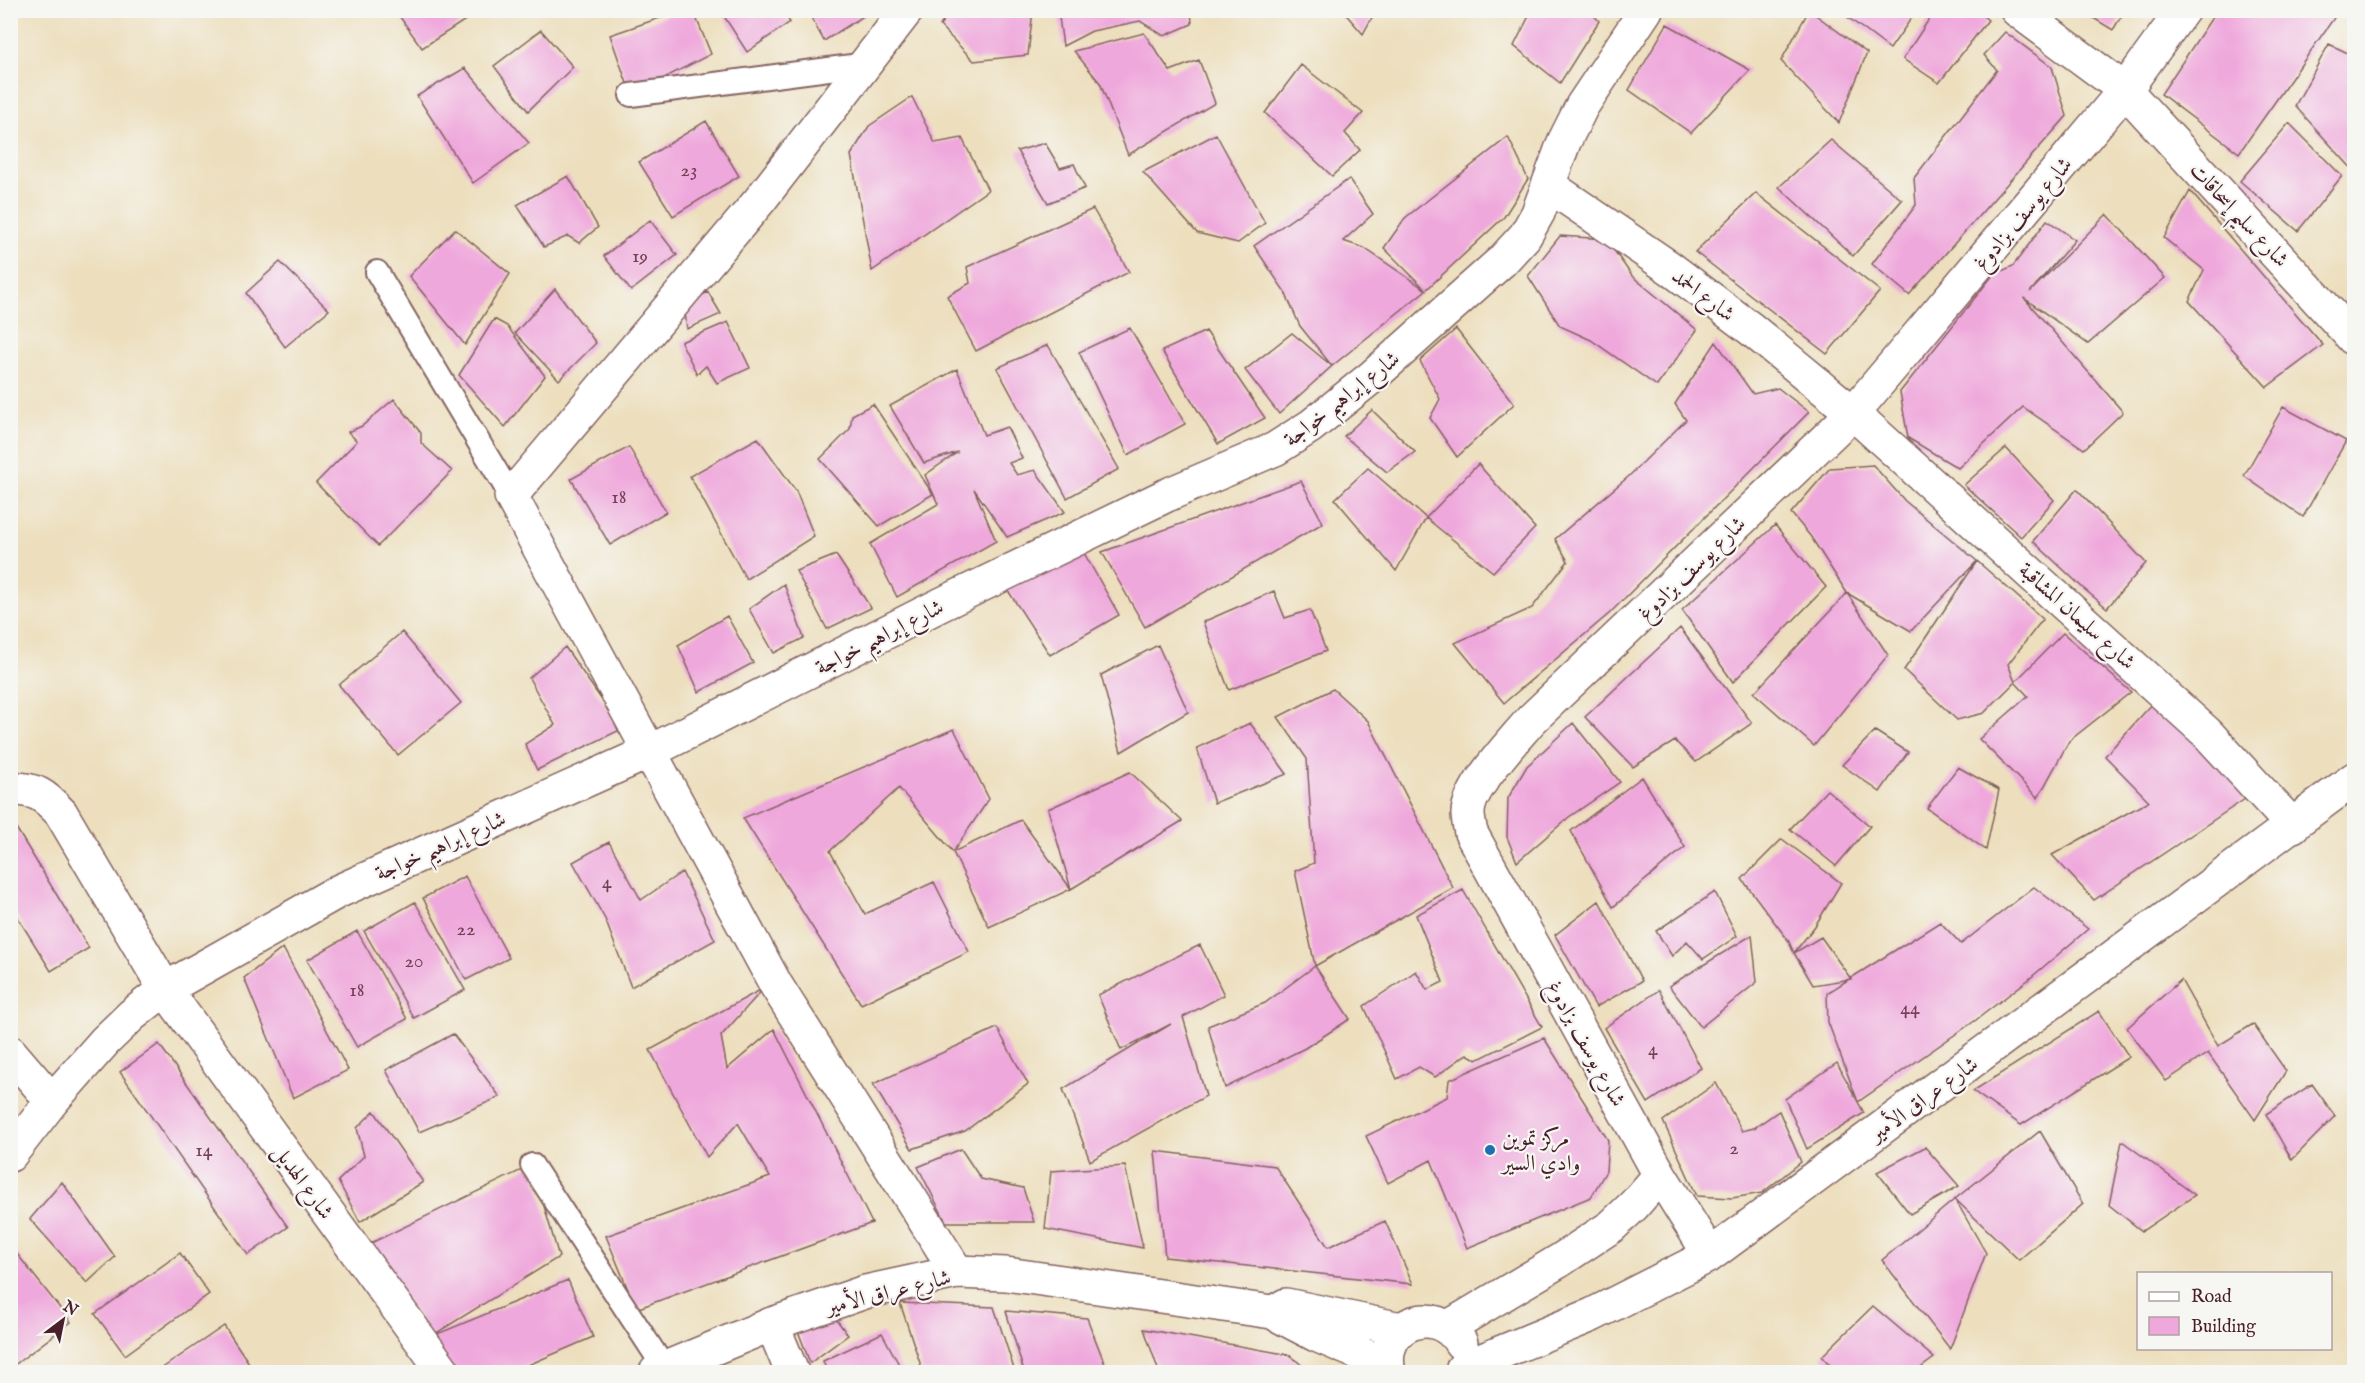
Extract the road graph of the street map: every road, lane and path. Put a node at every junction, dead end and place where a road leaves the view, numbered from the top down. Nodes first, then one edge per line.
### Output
1 (907, 10) edge
2 (1646, 10) edge
3 (2017, 10) edge
4 (2183, 10) edge
5 (867, 64) junction
6 (2126, 90) junction
7 (631, 95) dead end
8 (1548, 185) junction
9 (377, 272) dead end
10 (2355, 339) edge
11 (1853, 413) junction
12 (511, 496) junction
13 (649, 752) junction
14 (2355, 779) edge
15 (10, 788) edge
16 (2293, 826) junction
17 (165, 989) junction
18 (10, 1052) edge
19 (52, 1101) junction
20 (10, 1155) edge
21 (532, 1166) dead end
22 (1660, 1175) junction
23 (1710, 1254) junction
24 (957, 1272) junction
25 (1272, 1312) junction
26 (772, 1324) junction
27 (1447, 1328) junction
28 (1401, 1329) junction
29 (1388, 1369) edge
30 (1462, 1370) edge
31 (661, 1371) edge
32 (444, 1372) edge
33 (792, 1372) edge

1 - 5 street
2 - 8 street, شارع إبراهيم خواجة
3 - 6 street, شارع سليم إسحاقات
4 - 6 street, شارع يوسف بزادوغ
5 - 7 lane
5 - 12 street
6 - 10 street, شارع سليم إسحاقات
6 - 11 street, شارع يوسف بزادوغ
8 - 11 street, شارع الحمد
8 - 13 street, شارع إبراهيم خواجة
9 - 12 lane
11 - 16 street, شارع سليمان المشاقبة
11 - 22 street, شارع يوسف بزادوغ
12 - 13 street
13 - 17 street, شارع إبراهيم خواجة
13 - 24 street
14 - 16 street, شارع عراق الأمير
15 - 17 street, شارع الهديل
16 - 23 street, شارع عراق الأمير
17 - 19 street, شارع إبراهيم خواجة
17 - 32 street, شارع الهديل
18 - 19 street
19 - 20 street, شارع إبراهيم خواجة
21 - 31 lane
22 - 23 street, شارع يوسف بزادوغ
22 - 27 street
23 - 30 street, شارع عراق الأمير
24 - 25 street, شارع عراق الأمير
24 - 26 street, شارع عراق الأمير
25 - 28 street, شارع عراق الأمير
25 - 29 street, شارع عراق الأمير
26 - 31 street, شارع عراق الأمير
26 - 33 street
27 - 28 street
27 - 30 street
28 - 29 street

